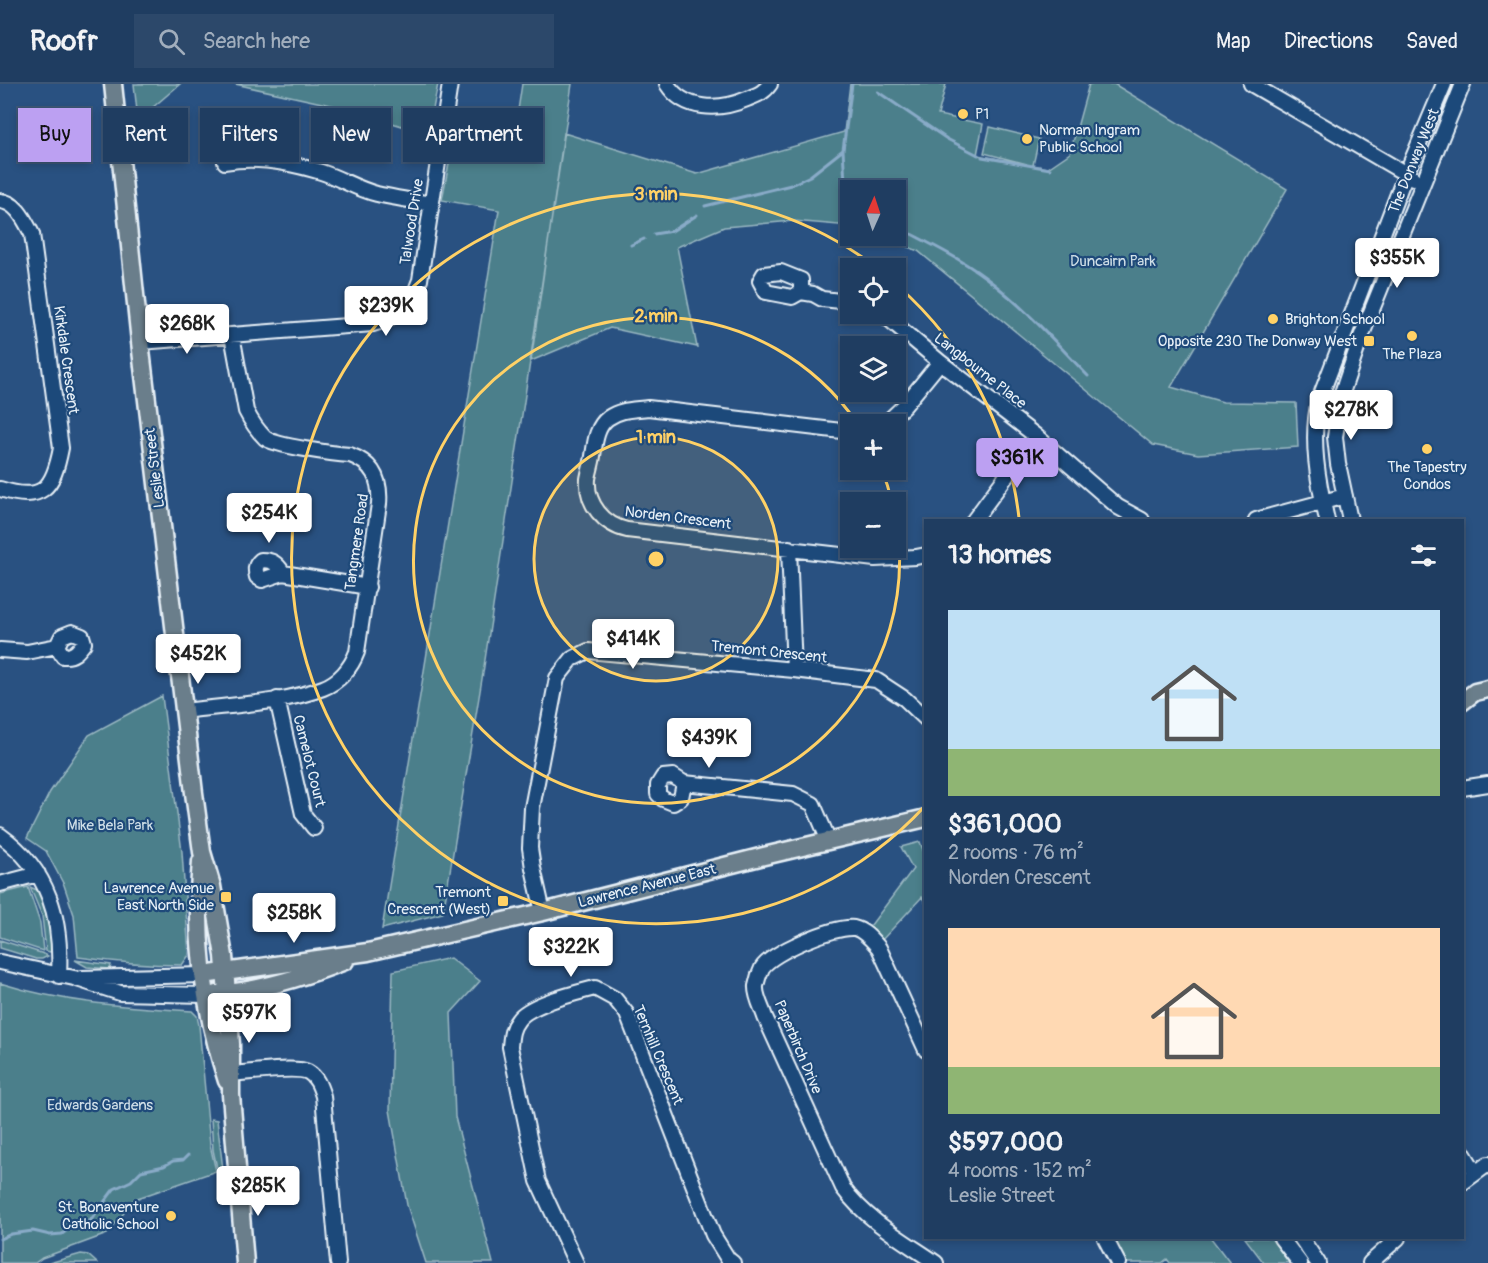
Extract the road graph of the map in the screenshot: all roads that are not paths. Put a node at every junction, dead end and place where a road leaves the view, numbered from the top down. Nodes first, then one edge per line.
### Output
1 (113, 84) edge
2 (450, 84) edge
3 (667, 84) edge
4 (770, 84) edge
5 (1251, 84) edge
6 (1444, 84) edge
7 (1463, 84) edge
8 (266, 162) edge
9 (1406, 175) junction
10 (1423, 183) junction
11 (0, 201) edge
12 (432, 204) junction
13 (801, 292) dead end
14 (840, 301) edge
15 (895, 324) edge
16 (232, 335) junction
17 (140, 342) junction
18 (939, 362) junction
19 (1327, 379) junction
20 (1345, 384) junction
21 (896, 414) edge
22 (840, 431) edge
23 (1036, 436) junction
24 (0, 489) edge
25 (1345, 496) junction
26 (1323, 502) junction
27 (975, 519) edge
28 (1140, 519) edge
29 (1260, 519) edge
30 (1328, 519) edge
31 (1350, 519) edge
32 (789, 548) junction
33 (924, 555) edge
34 (283, 573) dead end
35 (368, 587) junction
36 (57, 646) dead end
37 (0, 650) edge
38 (794, 670) junction
39 (277, 699) junction
40 (184, 711) junction
41 (924, 717) edge
42 (684, 783) dead end
43 (1488, 784) edge
44 (1464, 788) edge
45 (924, 818) edge
46 (314, 828) dead end
47 (0, 835) edge
48 (830, 841) junction
49 (202, 852) junction
50 (38, 874) junction
51 (0, 884) edge
52 (543, 912) junction
53 (368, 952) junction
54 (0, 962) edge
55 (226, 973) junction
56 (203, 975) junction
57 (59, 976) junction
58 (74, 978) junction
59 (227, 993) junction
60 (205, 995) junction
61 (924, 1046) edge
62 (231, 1074) junction
63 (231, 1095) junction
64 (1464, 1154) edge
65 (1488, 1164) edge
66 (1475, 1172) junction
67 (1464, 1181) edge
68 (1106, 1239) edge
69 (1282, 1239) edge
70 (1302, 1239) edge
71 (1397, 1239) edge
72 (728, 1262) edge
73 (245, 1263) edge
74 (338, 1263) edge
75 (576, 1263) edge
76 (936, 1263) edge
77 (1118, 1263) edge
78 (1300, 1263) edge
79 (1318, 1263) edge
80 (1370, 1263) edge

1 - 17 main road, Leslie Street
2 - 12 street, Talwood Drive
3 - 4 street
5 - 9 street
6 - 9 street, The Donway West
7 - 10 street, The Donway West
8 - 12 street
9 - 10 street
9 - 19 street, The Donway West
10 - 20 street, The Donway West
11 - 24 street, Kirkdale Crescent
12 - 16 street, Talwood Drive
13 - 14 street
15 - 18 street, Langbourne Place
16 - 17 street, Talwood Drive
16 - 35 street, Tangmere Road
17 - 40 main road, Leslie Street
18 - 21 street
18 - 23 street, Langbourne Place
19 - 20 street
19 - 26 street, The Donway West
20 - 25 street, The Donway West
22 - 32 street, Norden Crescent
23 - 27 street
23 - 28 street, Langbourne Place
25 - 26 street
25 - 31 street, The Donway West
26 - 29 street
26 - 30 street, The Donway West
32 - 33 street, Norden Crescent
32 - 38 street
34 - 35 street
35 - 39 street, Tangmere Road
36 - 37 street
38 - 41 street, Tremont Crescent
38 - 52 street, Tremont Crescent
39 - 40 street, Tangmere Road
39 - 46 street, Camelot Court
40 - 49 main road, Leslie Street
42 - 48 street
43 - 44 street
45 - 48 main road, Lawrence Avenue East
47 - 50 street
48 - 52 main road, Lawrence Avenue East
49 - 55 main road, Leslie Street
49 - 56 main road, Leslie Street
50 - 51 street
50 - 57 street
52 - 53 main road, Lawrence Avenue East
53 - 55 main road, Lawrence Avenue East
53 - 59 main road, Lawrence Avenue East
54 - 57 street, Lawrence Avenue East
55 - 56 main road, Lawrence Avenue East
55 - 59 main road, Leslie Street
56 - 58 street, Lawrence Avenue East
56 - 60 main road, Leslie Street
57 - 58 street, Lawrence Avenue East
58 - 60 street, Lawrence Avenue East
59 - 60 main road, Lawrence Avenue East
59 - 62 main road, Leslie Street
60 - 63 main road, Leslie Street
61 - 76 street, Paperbirch Drive
62 - 63 main road, Leslie Street
62 - 74 street
63 - 73 main road, Leslie Street
64 - 66 street
65 - 66 street
66 - 67 street
68 - 77 street
69 - 78 street
70 - 79 street
71 - 80 street
72 - 75 street, Ternhill Crescent

